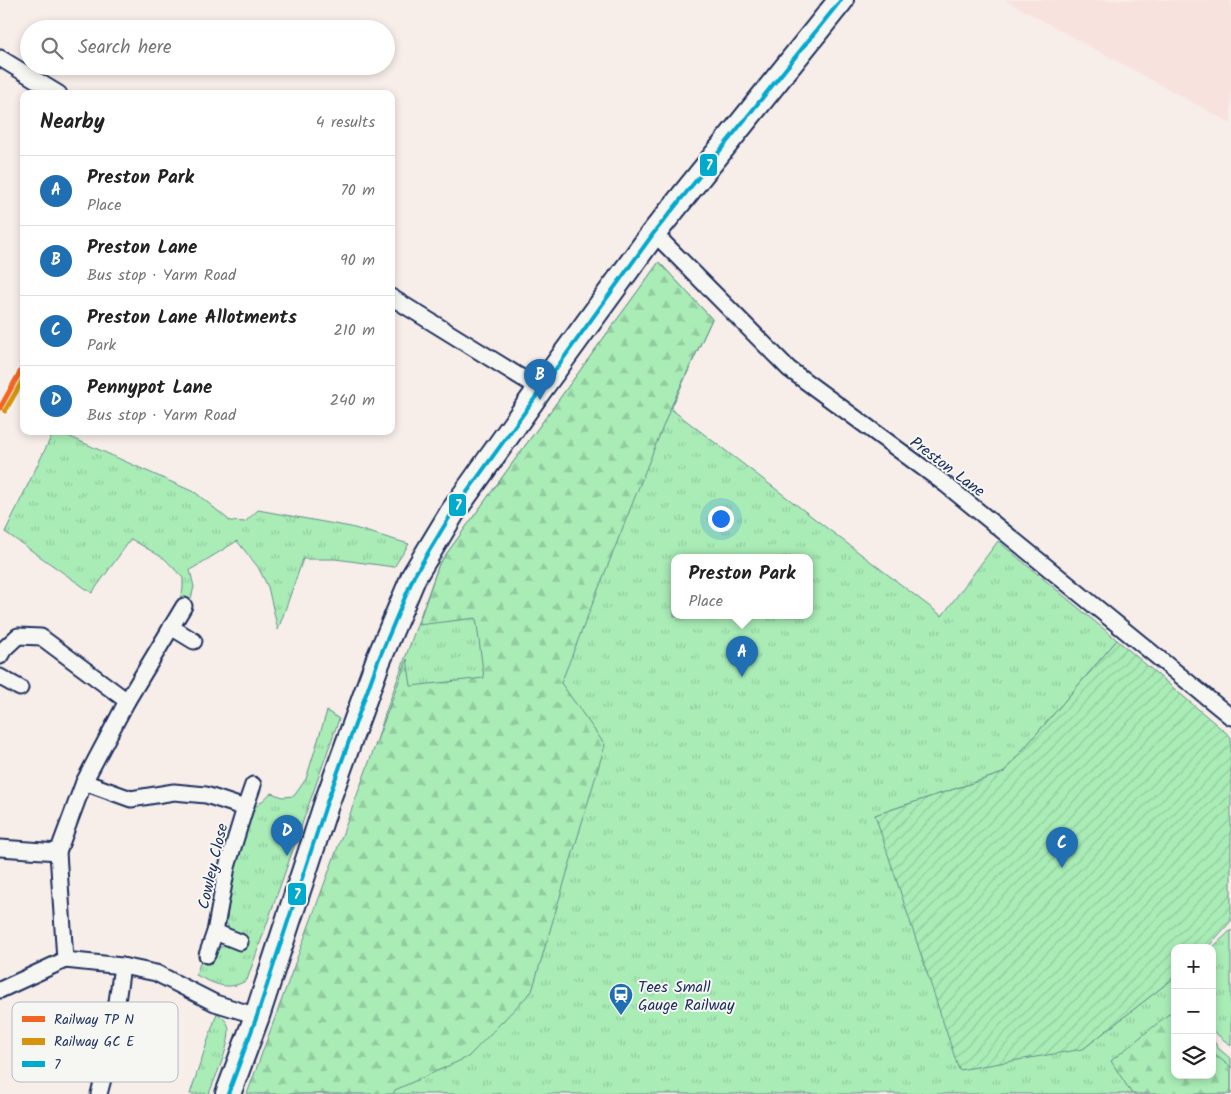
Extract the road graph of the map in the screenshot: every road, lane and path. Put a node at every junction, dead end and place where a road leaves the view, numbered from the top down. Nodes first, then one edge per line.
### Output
1 (841, 0) edge
2 (0, 58) edge
3 (20, 70) edge
4 (28, 75) edge
5 (52, 90) edge
6 (653, 234) junction
7 (395, 299) edge
8 (540, 389) junction
9 (184, 606) dead end
10 (172, 627) junction
11 (194, 641) dead end
12 (0, 656) edge
13 (0, 676) edge
14 (20, 688) dead end
15 (127, 701) junction
16 (1231, 717) edge
17 (84, 782) junction
18 (253, 785) dead end
19 (245, 808) junction
20 (0, 848) edge
21 (58, 852) junction
22 (215, 932) junction
23 (240, 942) dead end
24 (207, 955) dead end
25 (65, 960) junction
26 (122, 966) junction
27 (0, 990) edge
28 (117, 1002) edge
29 (256, 1016) junction
30 (228, 1094) edge

1 - 6 main road
2 - 3 street
4 - 5 street
6 - 8 main road
6 - 16 street, Preston Lane
7 - 8 street
8 - 29 main road
9 - 10 street
10 - 11 street
10 - 15 street
12 - 15 street
13 - 14 street
15 - 17 street
17 - 19 street, Cowley Close
17 - 21 street
18 - 19 street, Cowley Close
19 - 22 street, Cowley Close
20 - 21 street
21 - 25 street
22 - 23 street, Cowley Close
22 - 24 street, Cowley Close
25 - 26 street
25 - 27 street
26 - 28 street
26 - 29 street
29 - 30 main road

